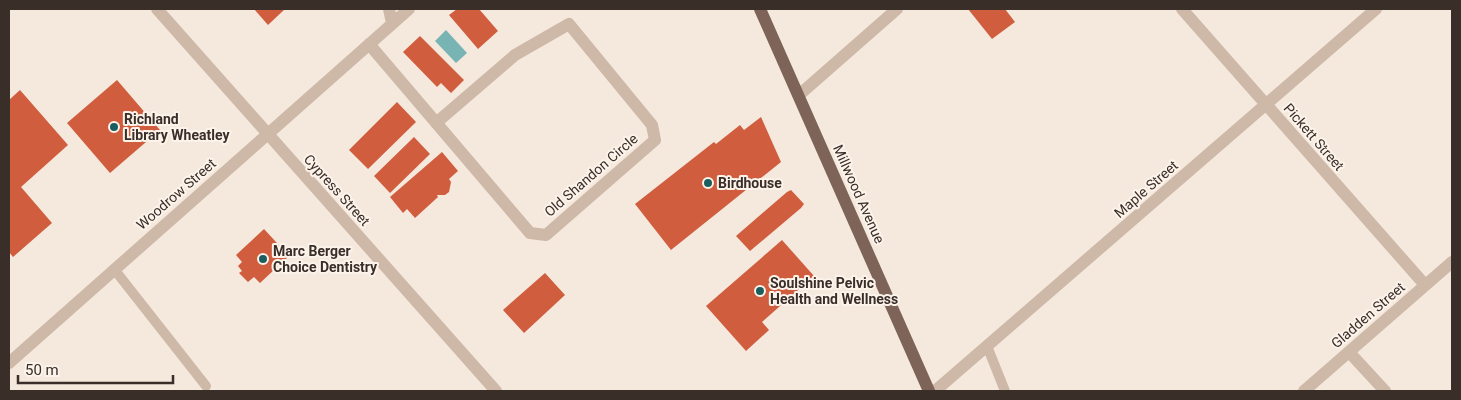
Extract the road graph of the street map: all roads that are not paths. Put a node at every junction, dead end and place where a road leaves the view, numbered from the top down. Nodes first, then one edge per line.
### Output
1 (156, 9) edge
2 (389, 9) edge
3 (409, 9) edge
4 (760, 9) edge
5 (896, 9) edge
6 (1182, 9) edge
7 (1376, 9) edge
8 (392, 23) junction
9 (369, 44) junction
10 (799, 95) junction
11 (1267, 106) junction
12 (436, 123) junction
13 (268, 134) junction
14 (1452, 262) edge
15 (114, 269) junction
16 (1424, 285) junction
17 (988, 346) junction
18 (1349, 352) junction
19 (9, 362) edge
20 (206, 386) dead end
21 (496, 391) edge
22 (929, 391) edge
23 (935, 391) edge
24 (1005, 391) edge
25 (1304, 391) edge
26 (1385, 391) edge

1 - 13 street, Cypress Street
2 - 8 street
3 - 8 street, Woodrow Street
4 - 10 main road, Millwood Avenue
5 - 10 street
6 - 11 street, Pickett Street
7 - 11 street, Maple Street
8 - 9 street, Woodrow Street
9 - 12 street, Old Shandon Circle
9 - 13 street, Woodrow Street
10 - 22 main road, Millwood Avenue
11 - 16 street, Pickett Street
11 - 17 street, Maple Street
12 - 12 street, Old Shandon Circle
13 - 15 street, Woodrow Street
13 - 21 street, Cypress Street
14 - 16 street, Gladden Street
15 - 19 street, Woodrow Street
15 - 20 lane
16 - 18 street, Gladden Street
17 - 23 street, Maple Street
17 - 24 lane
18 - 25 street, Gladden Street
18 - 26 street

